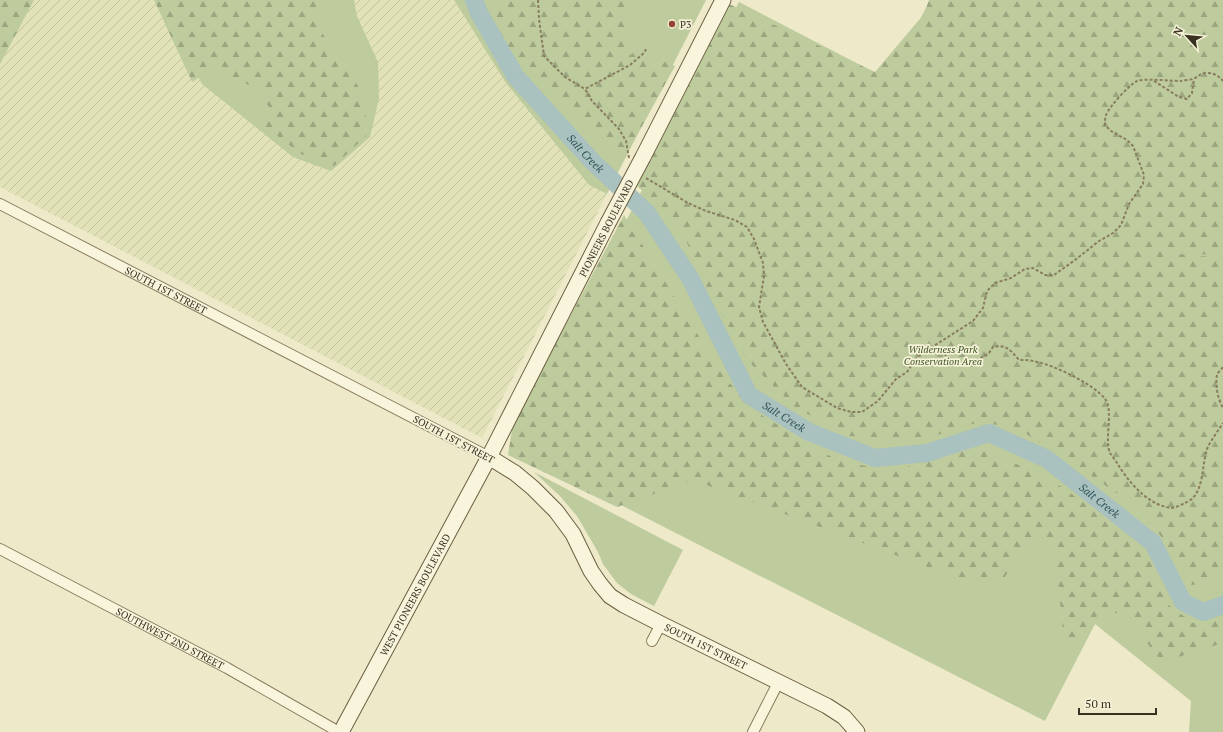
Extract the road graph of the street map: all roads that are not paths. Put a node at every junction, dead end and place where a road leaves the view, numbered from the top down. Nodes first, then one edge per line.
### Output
1 (723, 0) edge
2 (0, 204) edge
3 (489, 457) junction
4 (0, 549) edge
5 (661, 624) junction
6 (652, 641) dead end
7 (778, 683) junction
8 (340, 732) edge
9 (753, 732) edge
10 (857, 732) edge

1 - 3 main road, PIONEERS BOULEVARD, bridge
2 - 3 street, SOUTH 1ST STREET
3 - 5 main road, SOUTH 1ST STREET
3 - 8 main road, WEST PIONEERS BOULEVARD
4 - 8 street, SOUTHWEST 2ND STREET
5 - 6 street
5 - 7 main road, SOUTH 1ST STREET
7 - 9 street
7 - 10 main road, SOUTH 1ST STREET

